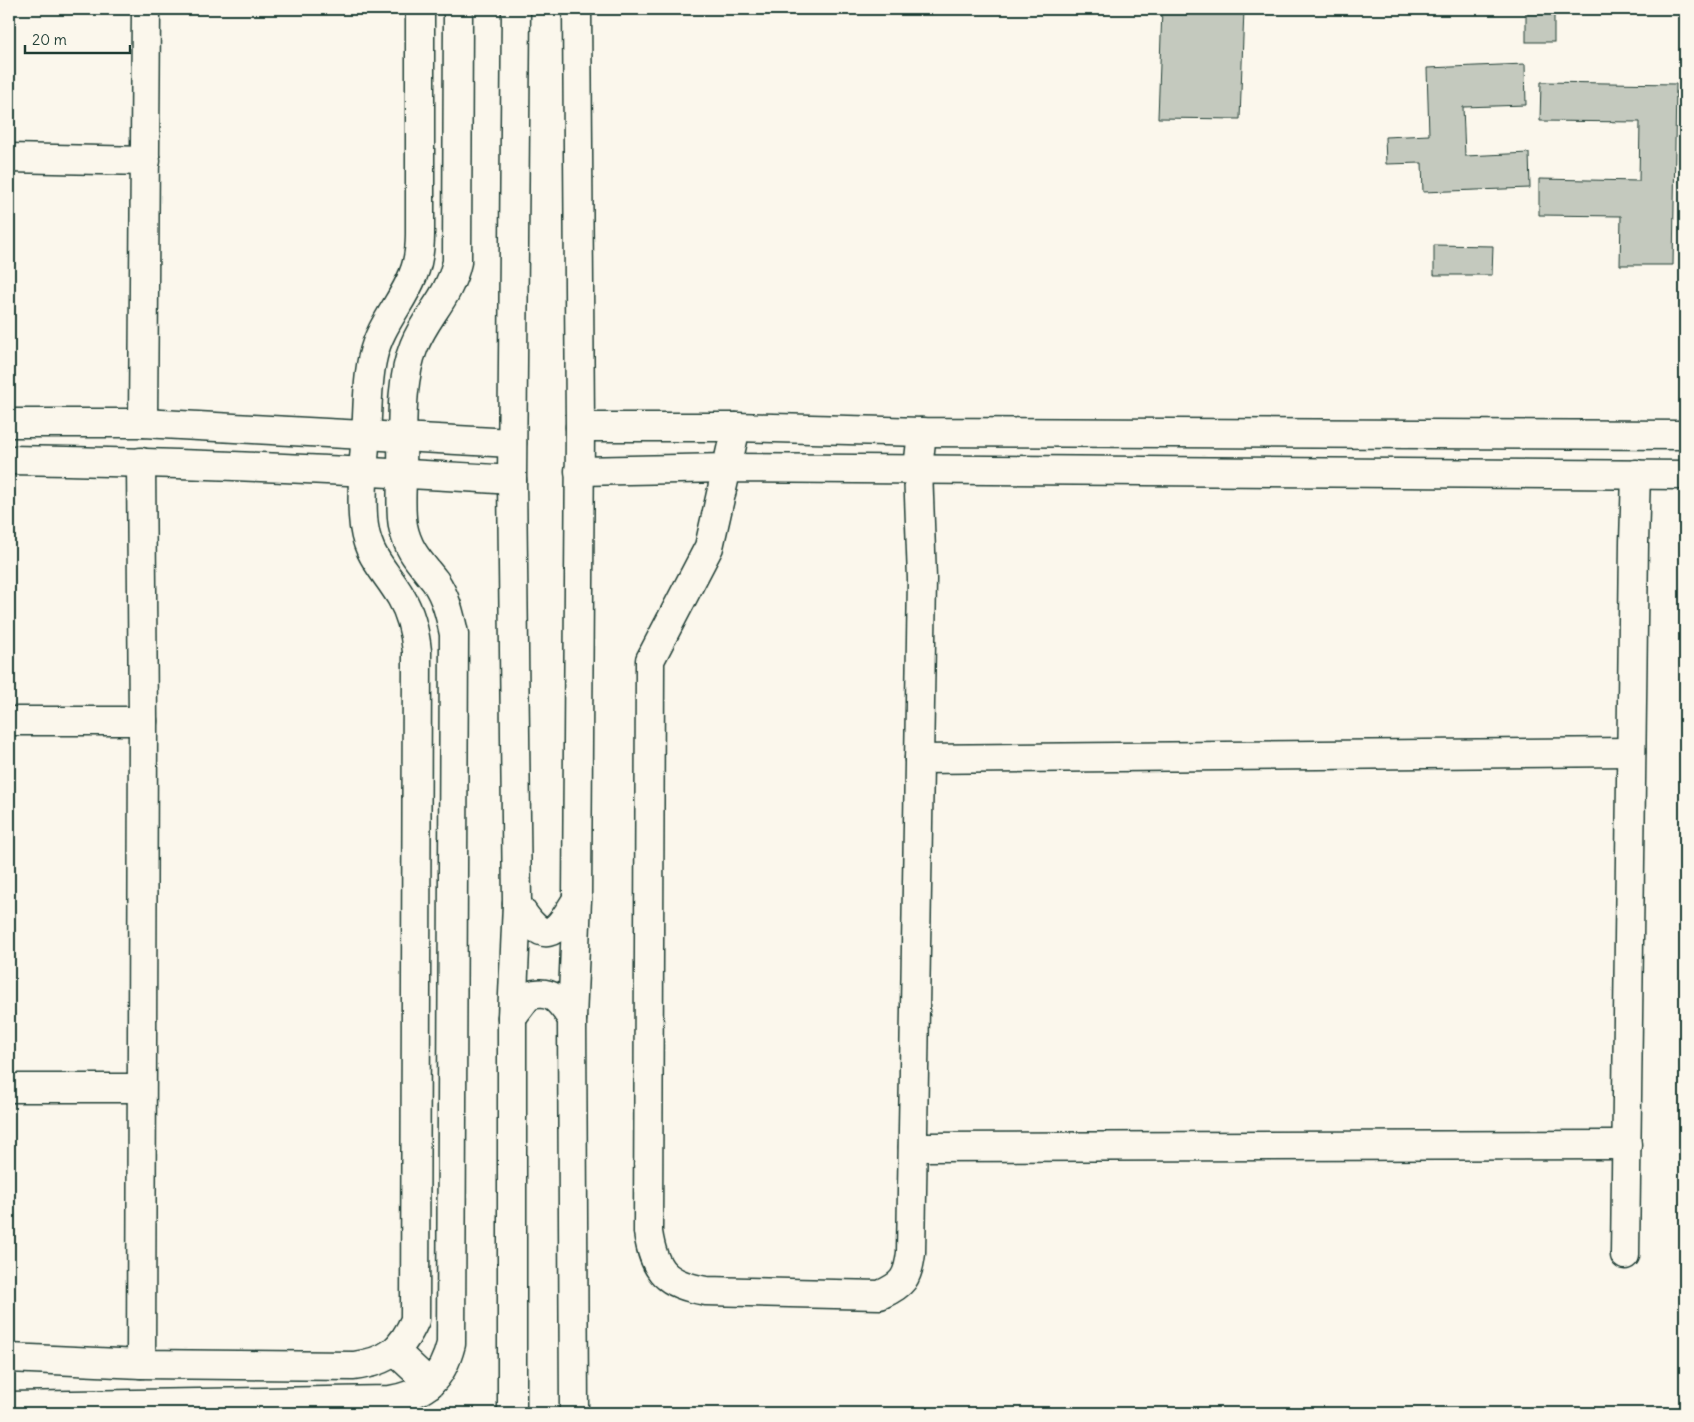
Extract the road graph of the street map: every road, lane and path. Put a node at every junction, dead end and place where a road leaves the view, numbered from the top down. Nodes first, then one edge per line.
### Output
1 (146, 9) edge
2 (420, 9) edge
3 (458, 9) edge
4 (577, 9) edge
5 (516, 10) edge
6 (9, 158) edge
7 (146, 161) junction
8 (9, 423) edge
9 (142, 423) junction
10 (736, 427) junction
11 (580, 428) junction
12 (922, 432) junction
13 (366, 434) junction
14 (1685, 435) edge
15 (403, 436) junction
16 (512, 443) junction
17 (9, 460) edge
18 (141, 462) junction
19 (728, 468) junction
20 (918, 469) junction
21 (364, 471) junction
22 (580, 471) junction
23 (402, 474) junction
24 (1636, 474) junction
25 (1685, 475) edge
26 (512, 480) junction
27 (9, 721) edge
28 (143, 721) junction
29 (1631, 752) junction
30 (919, 760) junction
31 (578, 899) junction
32 (518, 904) junction
33 (417, 984) junction
34 (453, 984) junction
35 (512, 1017) junction
36 (572, 1019) junction
37 (9, 1088) edge
38 (141, 1088) junction
39 (1627, 1145) junction
40 (913, 1147) junction
41 (1625, 1255) dead end
42 (396, 1352) junction
43 (9, 1358) edge
44 (141, 1364) junction
45 (430, 1384) junction
46 (9, 1406) edge
47 (512, 1413) edge
48 (574, 1413) edge

1 - 7 street
2 - 13 street
3 - 15 street
4 - 11 street
5 - 16 street
6 - 7 street
7 - 9 street
8 - 9 street
9 - 13 street
10 - 11 street
10 - 12 street
10 - 19 street
11 - 22 street
12 - 14 street
12 - 20 street
13 - 15 street
13 - 21 street
15 - 16 street
15 - 23 street
16 - 26 street
17 - 18 street
18 - 21 street
18 - 28 street
19 - 20 street
19 - 22 street
19 - 40 street
20 - 24 street
20 - 30 street
21 - 23 street
21 - 33 street
22 - 31 street
23 - 26 street
23 - 34 street
24 - 25 street
24 - 29 street
26 - 32 street
27 - 28 street
28 - 38 street
29 - 30 street
29 - 39 street
30 - 40 street
31 - 32 street
31 - 36 street
32 - 35 street
33 - 34 street
33 - 42 street
34 - 45 street
35 - 36 street
35 - 47 street
36 - 48 street
37 - 38 street
38 - 44 street
39 - 40 street
39 - 41 street
42 - 44 street
42 - 45 street
43 - 44 street
45 - 46 street

